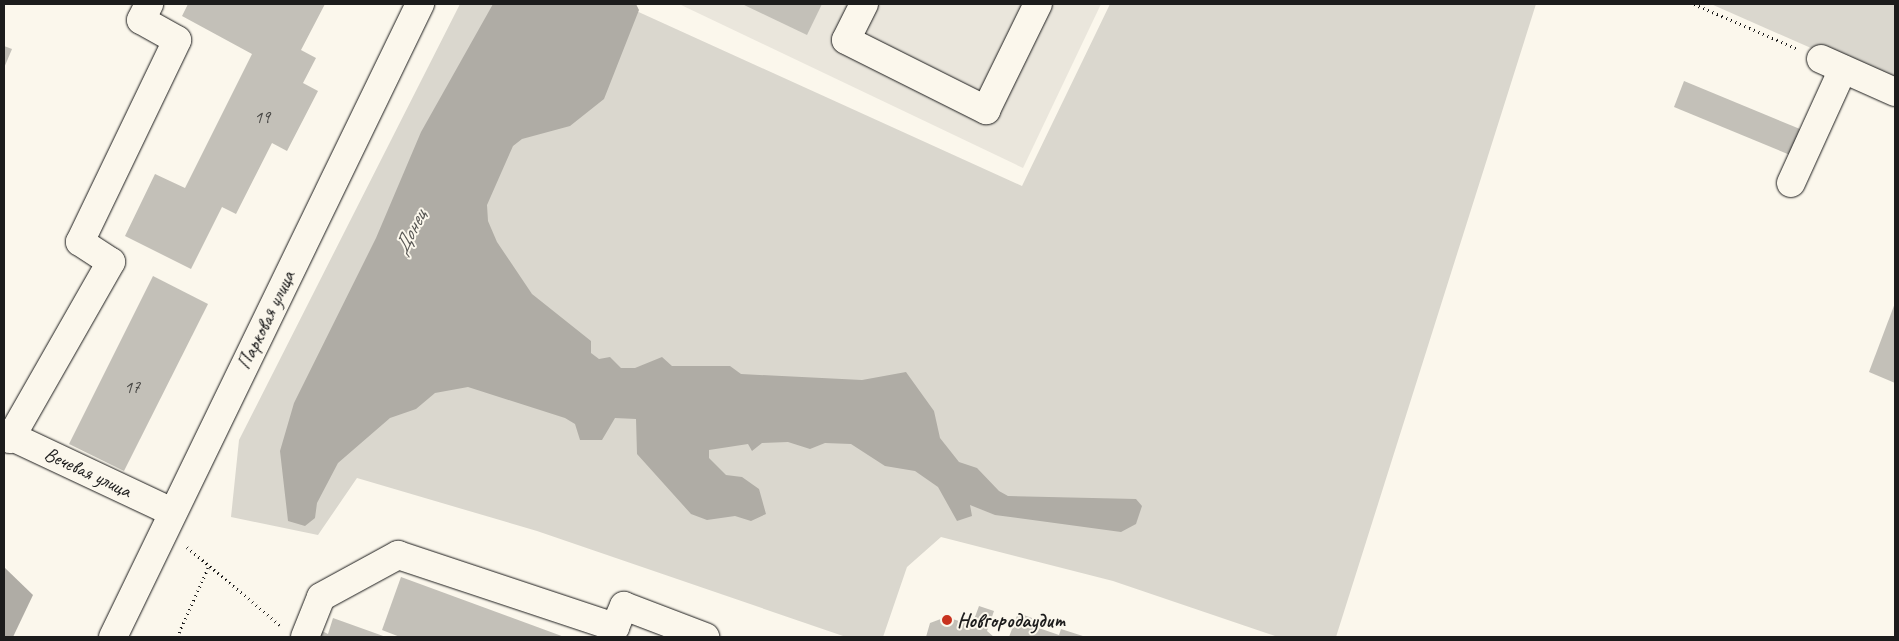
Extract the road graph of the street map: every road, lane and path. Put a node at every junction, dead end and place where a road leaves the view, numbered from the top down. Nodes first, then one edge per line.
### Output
1 (149, 4) edge
2 (420, 4) edge
3 (864, 4) edge
4 (1038, 4) edge
5 (1694, 4) edge
6 (1832, 64) junction
7 (1895, 92) edge
8 (1791, 183) dead end
9 (7, 436) edge
10 (168, 521) junction
11 (208, 568) junction
12 (296, 634) edge
13 (112, 637) edge
14 (177, 637) edge
15 (705, 637) edge

1 - 9 street
2 - 10 street, Парковая улица
3 - 4 street
5 - 6 path
6 - 7 street
6 - 8 street
9 - 10 street, Вечевая улица
10 - 11 path
10 - 13 street, Парковая улица
11 - 12 path
11 - 14 path
12 - 15 street

